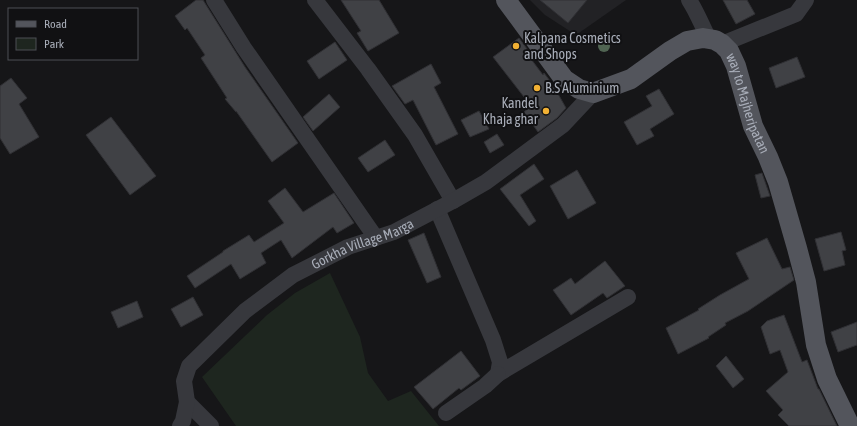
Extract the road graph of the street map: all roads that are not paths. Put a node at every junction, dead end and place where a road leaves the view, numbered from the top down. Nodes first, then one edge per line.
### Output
1 (214, 0) edge
2 (315, 0) edge
3 (506, 0) edge
4 (806, 0) edge
5 (694, 2) edge
6 (716, 41) junction
7 (593, 93) junction
8 (453, 201) junction
9 (437, 209) junction
10 (376, 238) junction
11 (628, 298) dead end
12 (498, 374) junction
13 (187, 402) junction
14 (446, 413) dead end
15 (180, 426) edge
16 (211, 426) edge
17 (850, 426) edge

1 - 10 street
2 - 8 street
3 - 7 main road
4 - 6 street
5 - 6 street
6 - 7 main road
6 - 17 main road, way to Majheripatan
7 - 8 street, Gorkha Village Marga
8 - 9 street, Gorkha Village Marga
9 - 10 street, Gorkha Village Marga
9 - 12 street
10 - 13 street, Gorkha Village Marga
11 - 12 street
12 - 14 street
13 - 15 street, Gorkha Village Marga
13 - 16 street

